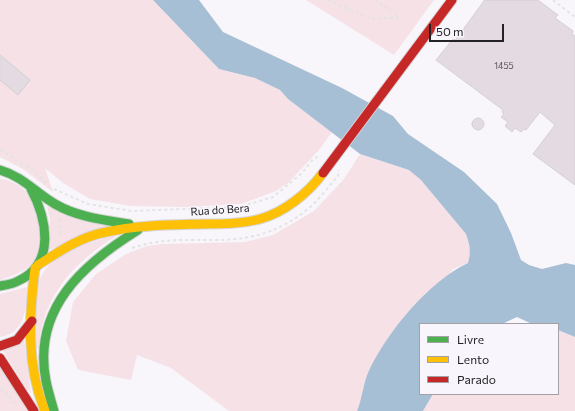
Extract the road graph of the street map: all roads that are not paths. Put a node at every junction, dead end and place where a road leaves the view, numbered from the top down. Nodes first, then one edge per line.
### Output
1 (452, 0) edge
2 (0, 170) edge
3 (28, 184) junction
4 (145, 226) junction
5 (37, 267) junction
6 (0, 286) edge
7 (32, 321) junction
8 (0, 346) edge
9 (0, 358) edge
10 (34, 411) edge
11 (45, 411) edge
12 (54, 411) edge

1 - 4 main road, Rua do Bera
2 - 3 main road, Rua do Bera
3 - 4 main road, Rua do Bera
3 - 5 main road
4 - 5 main road, Rua do Bera
4 - 12 main road
5 - 6 main road, Rua do Bera
5 - 7 main road
7 - 8 main road
7 - 11 main road
9 - 10 main road

